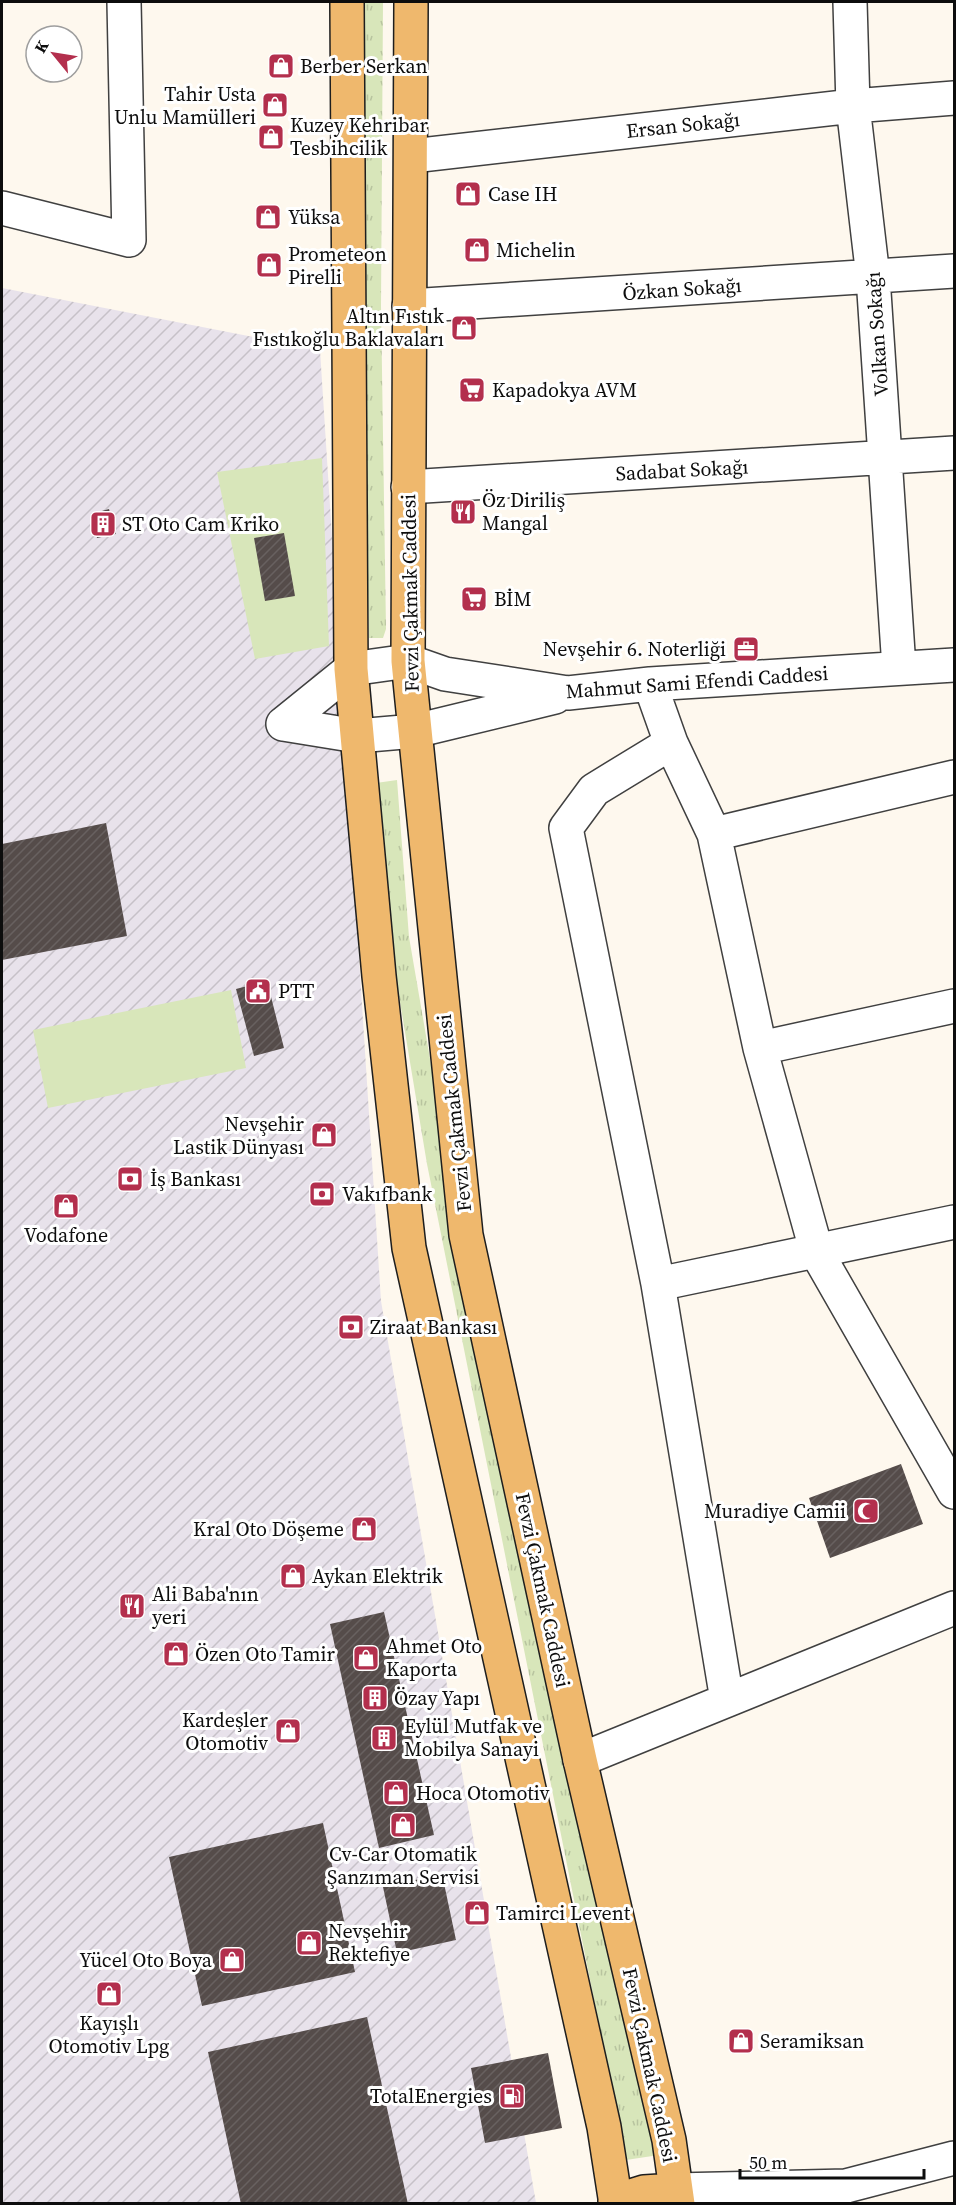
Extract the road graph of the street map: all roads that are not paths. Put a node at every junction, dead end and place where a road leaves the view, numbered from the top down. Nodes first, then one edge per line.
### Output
1 (124, 2) edge
2 (347, 2) edge
3 (411, 2) edge
4 (850, 2) edge
5 (954, 98) edge
6 (853, 106) junction
7 (412, 156) junction
8 (2, 208) edge
9 (954, 272) edge
10 (873, 277) junction
11 (409, 306) junction
12 (954, 453) edge
13 (885, 458) junction
14 (408, 486) junction
15 (408, 661) junction
16 (954, 664) edge
17 (899, 668) junction
18 (351, 669) junction
19 (650, 684) junction
20 (568, 693) junction
21 (415, 731) junction
22 (357, 736) junction
23 (671, 743) junction
24 (954, 777) edge
25 (714, 834) junction
26 (954, 1006) edge
27 (760, 1048) junction
28 (954, 1222) edge
29 (817, 1253) junction
30 (658, 1284) junction
31 (944, 1454) edge
32 (954, 1492) edge
33 (954, 1608) edge
34 (727, 1700) junction
35 (580, 1760) junction
36 (954, 2158) edge
37 (846, 2186) junction
38 (677, 2197) edge
39 (614, 2203) edge
40 (810, 2204) edge

1 - 8 street
2 - 18 main road
3 - 7 main road, Fevzi Çakmak Caddesi
4 - 6 street, Volkan Sokağı
5 - 6 street, Ersan Sokağı
6 - 7 street, Ersan Sokağı
6 - 10 street, Volkan Sokağı
7 - 11 main road, Fevzi Çakmak Caddesi
9 - 10 street, Özkan Sokağı
10 - 11 street, Özkan Sokağı
10 - 13 street, Volkan Sokağı
11 - 14 main road, Fevzi Çakmak Caddesi
12 - 13 street, Sadabat Sokağı
13 - 14 street, Sadabat Sokağı
13 - 17 street, Volkan Sokağı
14 - 15 main road, Fevzi Çakmak Caddesi
15 - 18 street
15 - 20 street, Mahmut Sami Efendi Caddesi
15 - 21 main road, Fevzi Çakmak Caddesi
16 - 17 street, Mahmut Sami Efendi Caddesi
17 - 19 street, Mahmut Sami Efendi Caddesi
18 - 22 main road
18 - 22 street
19 - 20 street, Mahmut Sami Efendi Caddesi
19 - 23 street
20 - 21 street
21 - 22 street
21 - 35 main road, Fevzi Çakmak Caddesi
22 - 39 main road
23 - 25 street
23 - 30 street
24 - 25 street
25 - 27 street
26 - 27 street
27 - 29 street
28 - 29 street
29 - 30 street
29 - 31 street
30 - 34 street
31 - 32 street
33 - 34 street
34 - 35 street
35 - 38 main road, Fevzi Çakmak Caddesi
36 - 37 street
37 - 38 street
37 - 40 street
38 - 39 main road

